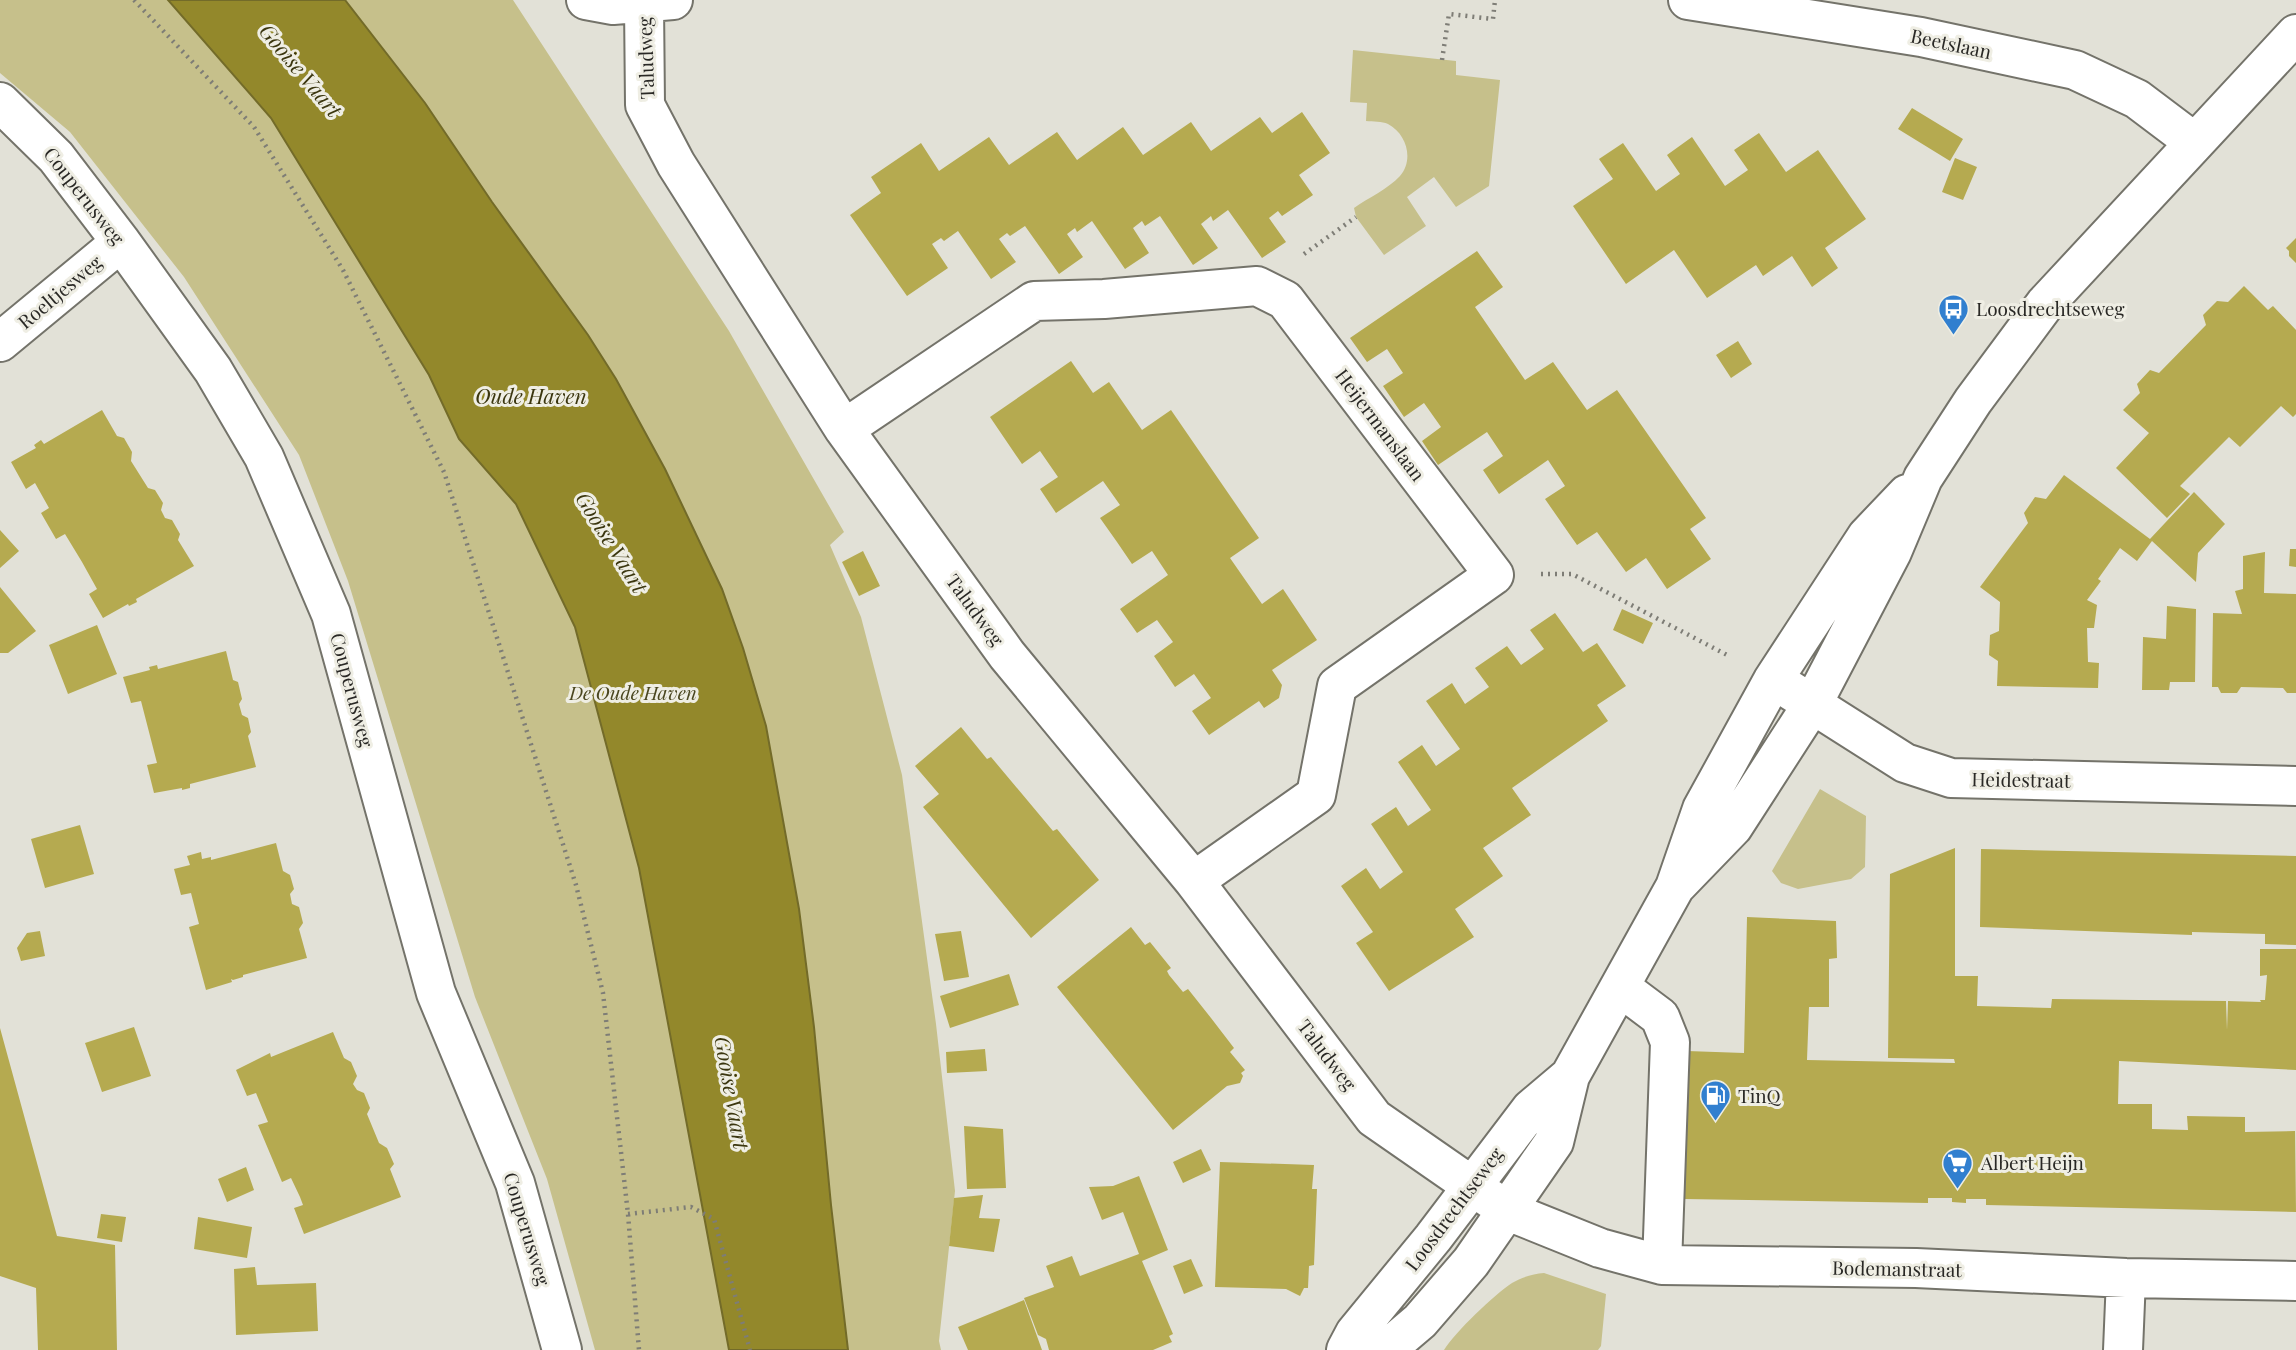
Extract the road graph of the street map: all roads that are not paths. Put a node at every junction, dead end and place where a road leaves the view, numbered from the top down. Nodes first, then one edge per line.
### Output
1 (586, 0) edge
2 (1688, 0) edge
3 (658, 2) edge
4 (2296, 34) edge
5 (0, 102) edge
6 (2194, 142) junction
7 (121, 242) junction
8 (0, 342) edge
9 (845, 429) junction
10 (1923, 478) junction
11 (1773, 680) junction
12 (1813, 703) junction
13 (2296, 786) edge
14 (1194, 881) junction
15 (1675, 887) junction
16 (1620, 987) junction
17 (1570, 1076) junction
18 (1472, 1186) junction
19 (1508, 1211) junction
20 (1662, 1265) junction
21 (2126, 1278) junction
22 (2296, 1281) edge
23 (562, 1350) edge
24 (1346, 1350) edge
25 (1386, 1350) edge
26 (2123, 1350) edge

1 - 3 street, Taludweg
2 - 6 street, Beetslaan
3 - 9 street, Taludweg
4 - 6 street, Loosdrechtseweg
5 - 7 street, Couperusweg
6 - 10 street, Loosdrechtseweg
7 - 8 street, Roeltjesweg
7 - 23 street, Couperusweg
9 - 14 street, Taludweg
9 - 14 street, Heijermanslaan
10 - 11 street, Loosdrechtseweg
10 - 12 street, Loosdrechtseweg
11 - 12 street, Heidestraat
11 - 15 street, Loosdrechtseweg
12 - 13 street, Heidestraat
12 - 15 street, Loosdrechtseweg
14 - 18 street, Taludweg
15 - 16 street, Loosdrechtseweg
16 - 17 street, Loosdrechtseweg
16 - 20 street
17 - 18 street, Loosdrechtseweg
17 - 19 street, Loosdrechtseweg
18 - 19 street, Taludweg
18 - 24 street, Loosdrechtseweg
19 - 20 street, Bodemanstraat
19 - 25 street, Loosdrechtseweg
20 - 21 street, Bodemanstraat
21 - 22 street, Bodemanstraat
21 - 26 street

